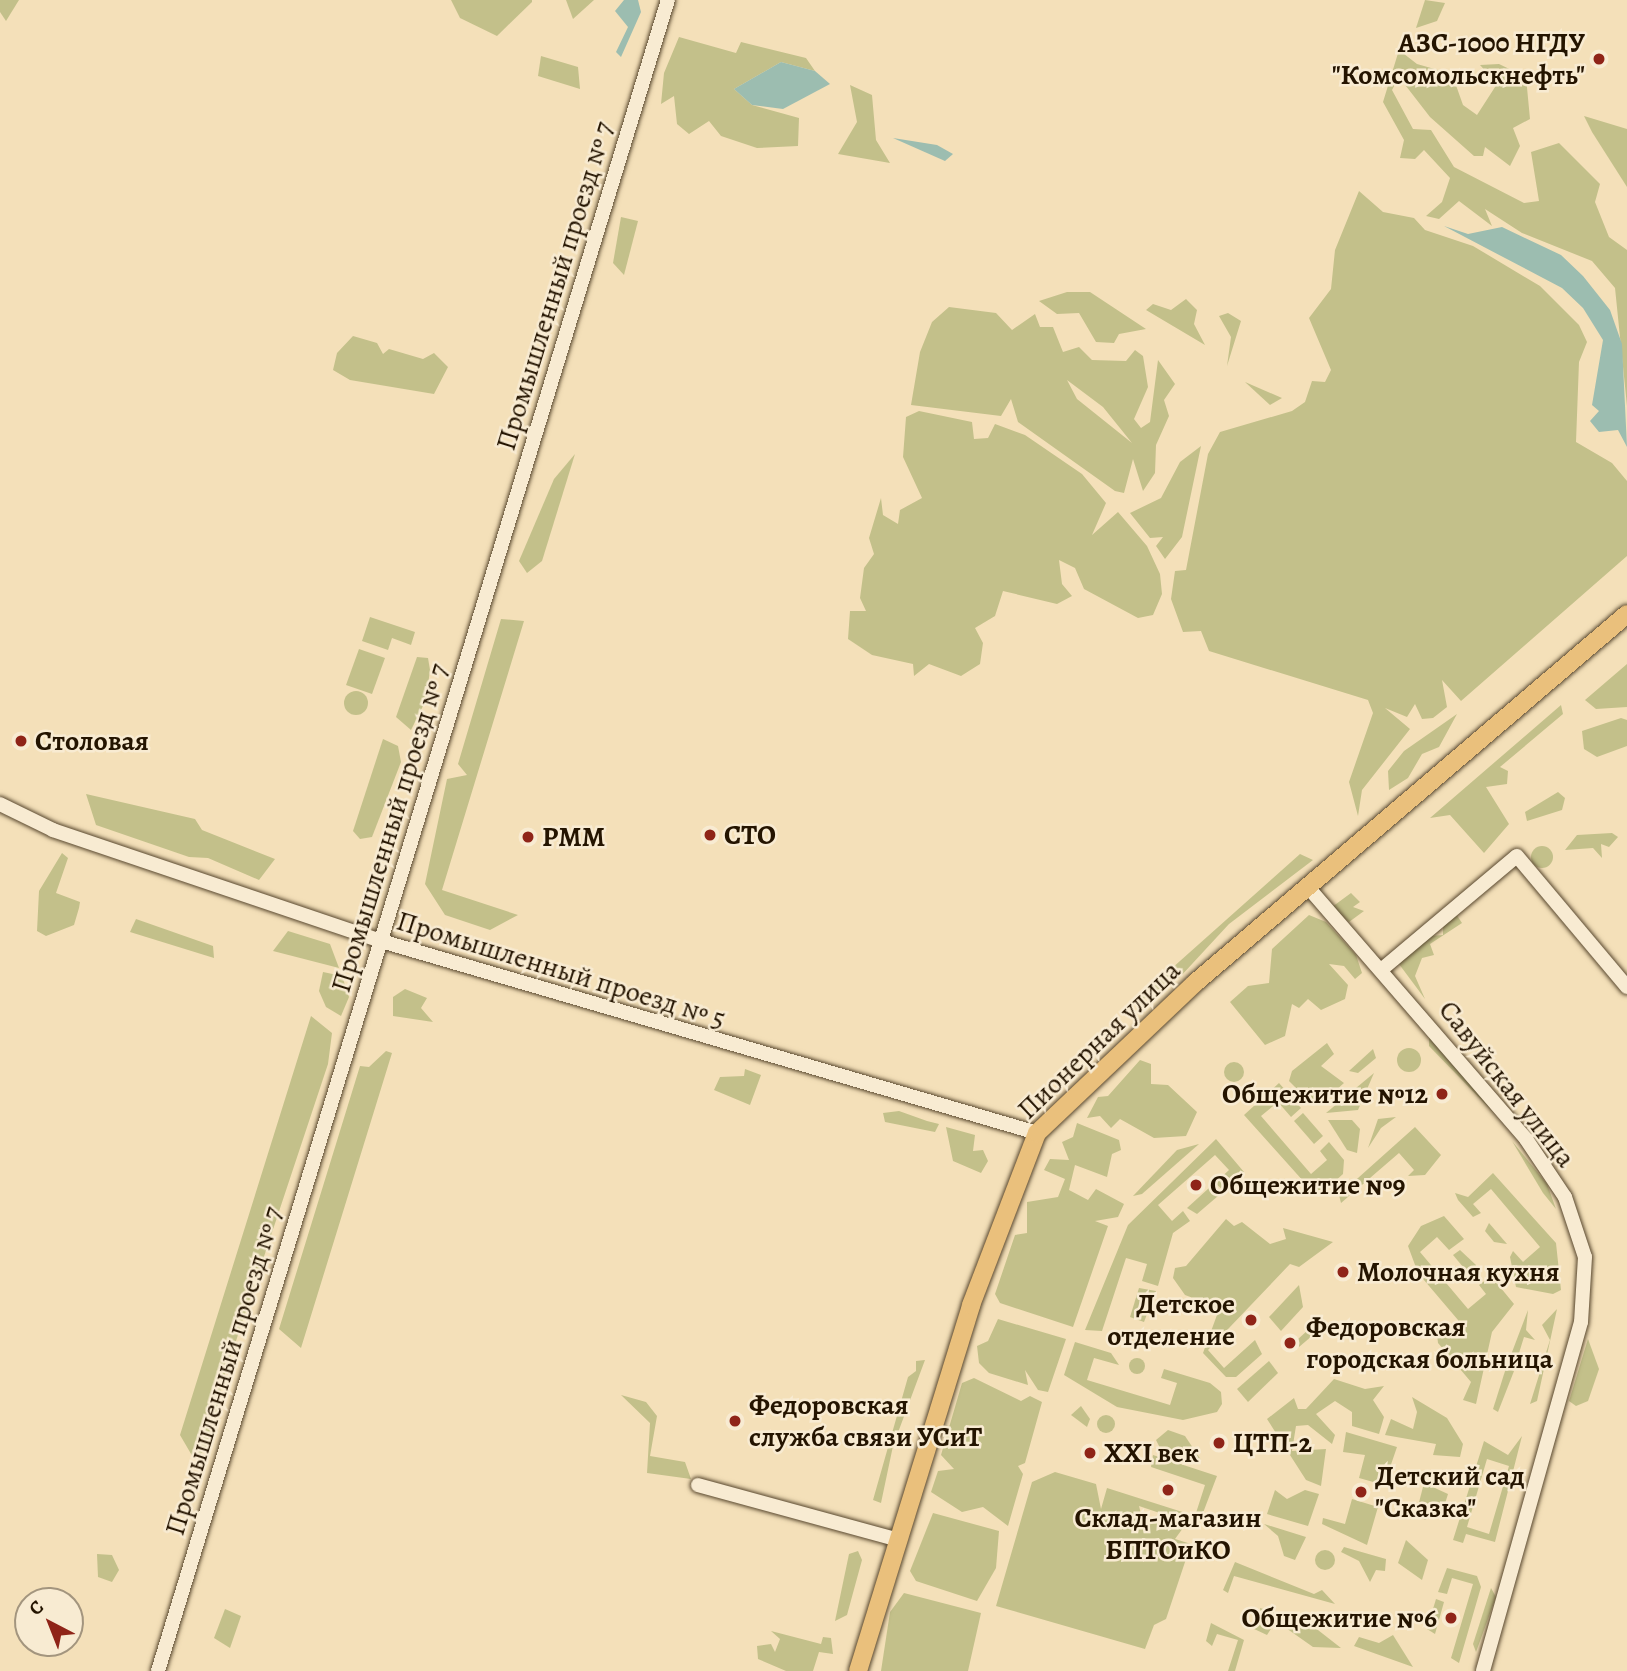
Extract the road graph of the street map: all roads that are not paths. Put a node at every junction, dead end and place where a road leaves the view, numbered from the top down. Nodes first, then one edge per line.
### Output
1 (668, 0) edge
2 (1627, 614) edge
3 (0, 804) edge
4 (1307, 886) junction
5 (381, 941) junction
6 (1381, 970) junction
7 (1627, 987) edge
8 (1037, 1133) junction
9 (698, 1485) dead end
10 (899, 1540) junction
11 (158, 1671) edge
12 (858, 1671) edge
13 (1483, 1671) edge

1 - 5 street, Промышленный проезд № 7
2 - 4 main road, Пионерная улица
3 - 5 street, Промышленный проезд № 5
4 - 6 street, Савуйская улица
4 - 8 main road, Пионерная улица
5 - 8 street, Промышленный проезд № 5
5 - 11 street, Промышленный проезд № 7
6 - 7 street
6 - 13 street, Савуйская улица
8 - 10 main road, Пионерная улица
9 - 10 street
10 - 12 main road, Пионерная улица

